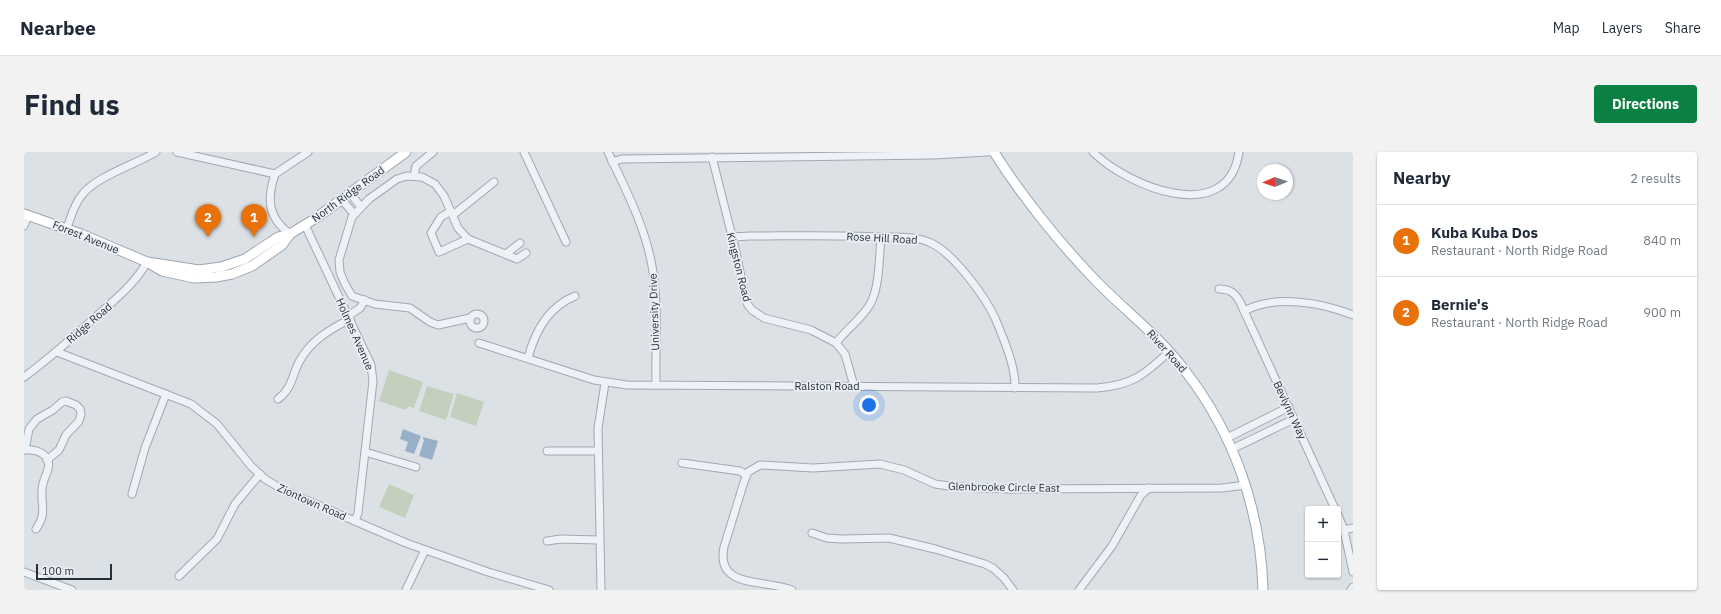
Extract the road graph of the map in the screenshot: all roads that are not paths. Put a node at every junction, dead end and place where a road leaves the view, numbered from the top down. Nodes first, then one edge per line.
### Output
1 (156, 152) edge
2 (177, 152) edge
3 (308, 152) edge
4 (406, 152) edge
5 (433, 152) edge
6 (524, 152) edge
7 (608, 152) edge
8 (988, 152) edge
9 (994, 152) edge
10 (1093, 152) edge
11 (1239, 152) edge
12 (712, 157) junction
13 (612, 162) junction
14 (274, 174) junction
15 (414, 176) junction
16 (494, 182) dead end
17 (350, 193) junction
18 (342, 200) junction
19 (361, 207) junction
20 (452, 213) junction
21 (26, 214) edge
22 (354, 214) junction
23 (305, 225) junction
24 (24, 226) edge
25 (67, 228) junction
26 (290, 234) junction
27 (732, 237) junction
28 (881, 237) junction
29 (468, 239) junction
30 (566, 242) dead end
31 (520, 243) dead end
32 (526, 253) dead end
33 (506, 254) junction
34 (147, 262) junction
35 (1219, 289) dead end
36 (575, 296) dead end
37 (365, 300) junction
38 (1244, 311) junction
39 (1353, 315) edge
40 (349, 317) junction
41 (470, 318) dead end
42 (479, 343) dead end
43 (836, 343) junction
44 (1170, 351) junction
45 (57, 352) junction
46 (528, 358) junction
47 (24, 377) edge
48 (605, 383) junction
49 (656, 385) junction
50 (854, 386) junction
51 (1015, 388) junction
52 (166, 394) junction
53 (278, 399) dead end
54 (1289, 407) junction
55 (1294, 419) junction
56 (1227, 438) junction
57 (1232, 449) junction
58 (25, 450) edge
59 (547, 451) dead end
60 (598, 451) junction
61 (365, 452) junction
62 (47, 460) junction
63 (682, 463) dead end
64 (416, 468) dead end
65 (260, 474) junction
66 (746, 475) junction
67 (1246, 485) junction
68 (1149, 488) junction
69 (132, 494) dead end
70 (1335, 506) edge
71 (355, 521) junction
72 (1341, 522) edge
73 (1353, 528) edge
74 (36, 529) dead end
75 (1344, 530) junction
76 (812, 534) dead end
77 (599, 540) junction
78 (547, 541) dead end
79 (425, 550) junction
80 (24, 572) edge
81 (1353, 572) edge
82 (179, 576) dead end
83 (762, 585) junction
84 (1353, 586) edge
85 (72, 590) edge
86 (406, 590) edge
87 (549, 590) edge
88 (601, 590) edge
89 (753, 590) edge
90 (792, 590) edge
91 (1013, 590) edge
92 (1079, 590) edge
93 (1263, 590) edge
94 (1351, 590) edge

1 - 25 street
2 - 14 street
3 - 14 street
4 - 17 main road, North Ridge Road
5 - 15 street
6 - 30 street
7 - 13 street, University Drive
8 - 12 street
9 - 44 main road, River Road
10 - 11 street
12 - 13 street
12 - 27 street, Kingston Road
13 - 49 street, University Drive
14 - 26 street
15 - 19 street
15 - 20 street
16 - 20 street
17 - 18 main road, North Ridge Road
17 - 19 street
18 - 22 street
18 - 23 main road, North Ridge Road
19 - 22 street
20 - 29 street
20 - 29 street
21 - 24 street
21 - 25 main road, Forest Avenue
22 - 37 street
23 - 26 main road, North Ridge Road
23 - 40 street, Holmes Avenue
25 - 34 main road, Forest Avenue
26 - 34 main road, North Ridge Road
27 - 28 street, Rose Hill Road
27 - 43 street, Kingston Road
28 - 43 street
28 - 51 street, Rose Hill Road
29 - 33 street
31 - 33 street
32 - 33 street
34 - 45 street, Ridge Road
35 - 38 street, Bevlynn Way
36 - 46 street
37 - 40 street
37 - 41 street
38 - 39 street
38 - 54 street, Bevlynn Way
40 - 53 street
40 - 61 street, Holmes Avenue
42 - 46 street, Ralston Road
43 - 50 street
44 - 51 street, Ralston Road
44 - 56 main road, River Road
45 - 47 street, Ridge Road
45 - 52 street, Ziontown Road
46 - 48 street, Ralston Road
48 - 49 street, Ralston Road
48 - 60 street
49 - 50 street, Ralston Road
50 - 51 street, Ralston Road
52 - 65 street, Ziontown Road
52 - 69 street
54 - 55 street, Bevlynn Way
54 - 56 street
55 - 57 street
55 - 70 street, Bevlynn Way
56 - 57 main road, River Road
57 - 67 main road, River Road
58 - 62 street
58 - 62 street
59 - 60 street
60 - 77 street
61 - 64 street
61 - 71 street, Holmes Avenue
62 - 74 street
63 - 66 street
65 - 71 street, Ziontown Road
65 - 82 street
66 - 68 street, Glenbrooke Circle East
66 - 83 street
67 - 68 street, Glenbrooke Circle East
67 - 93 main road, River Road
68 - 92 street
71 - 79 street, Ziontown Road
72 - 75 street
73 - 75 street
75 - 81 street
76 - 91 street
77 - 78 street
77 - 88 street
79 - 86 street
79 - 87 street, Ziontown Road
80 - 85 street
83 - 89 street
83 - 90 street
84 - 94 street

